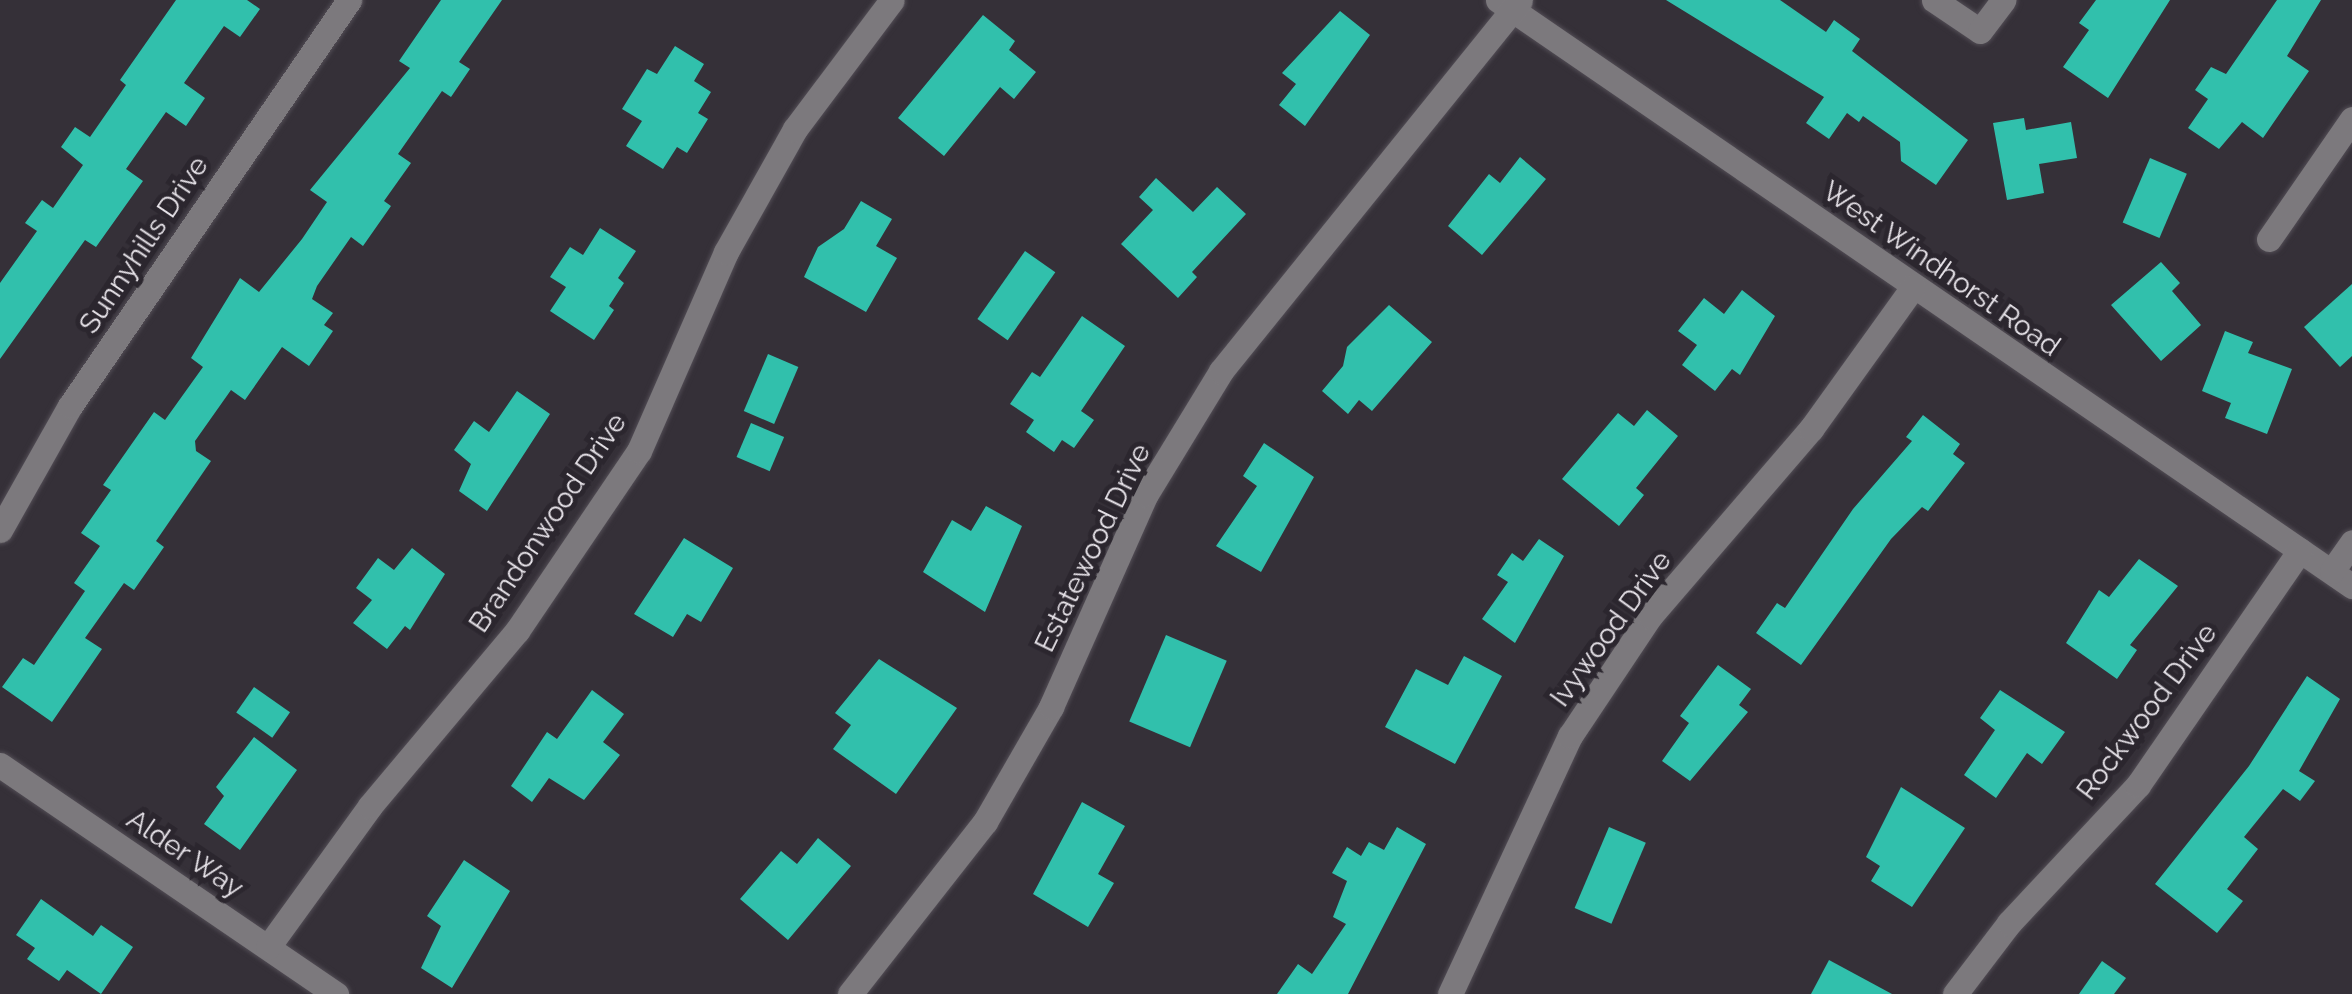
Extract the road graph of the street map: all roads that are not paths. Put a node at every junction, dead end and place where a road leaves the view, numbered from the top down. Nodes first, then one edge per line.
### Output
1 (349, 0) edge
2 (892, 0) edge
3 (1934, 0) edge
4 (2003, 0) edge
5 (1510, 3) edge
6 (2352, 119) edge
7 (2269, 239) dead end
8 (1913, 287) junction
9 (0, 530) edge
10 (2352, 542) edge
11 (2300, 550) junction
12 (2342, 578) edge
13 (0, 765) edge
14 (268, 947) junction
15 (336, 994) edge
16 (850, 994) edge
17 (1450, 994) edge
18 (1955, 994) edge

1 - 9 street, Sunnyhills Drive
2 - 14 street, Brandonwood Drive
3 - 4 street
5 - 8 street, West Windhorst Road
5 - 16 street, Estatewood Drive
6 - 7 street
8 - 11 street, West Windhorst Road
8 - 17 street, Ivywood Drive
10 - 12 street
11 - 12 street, West Windhorst Road
11 - 18 street, Rockwood Drive
13 - 14 street, Alder Way
14 - 15 street, Alder Way

